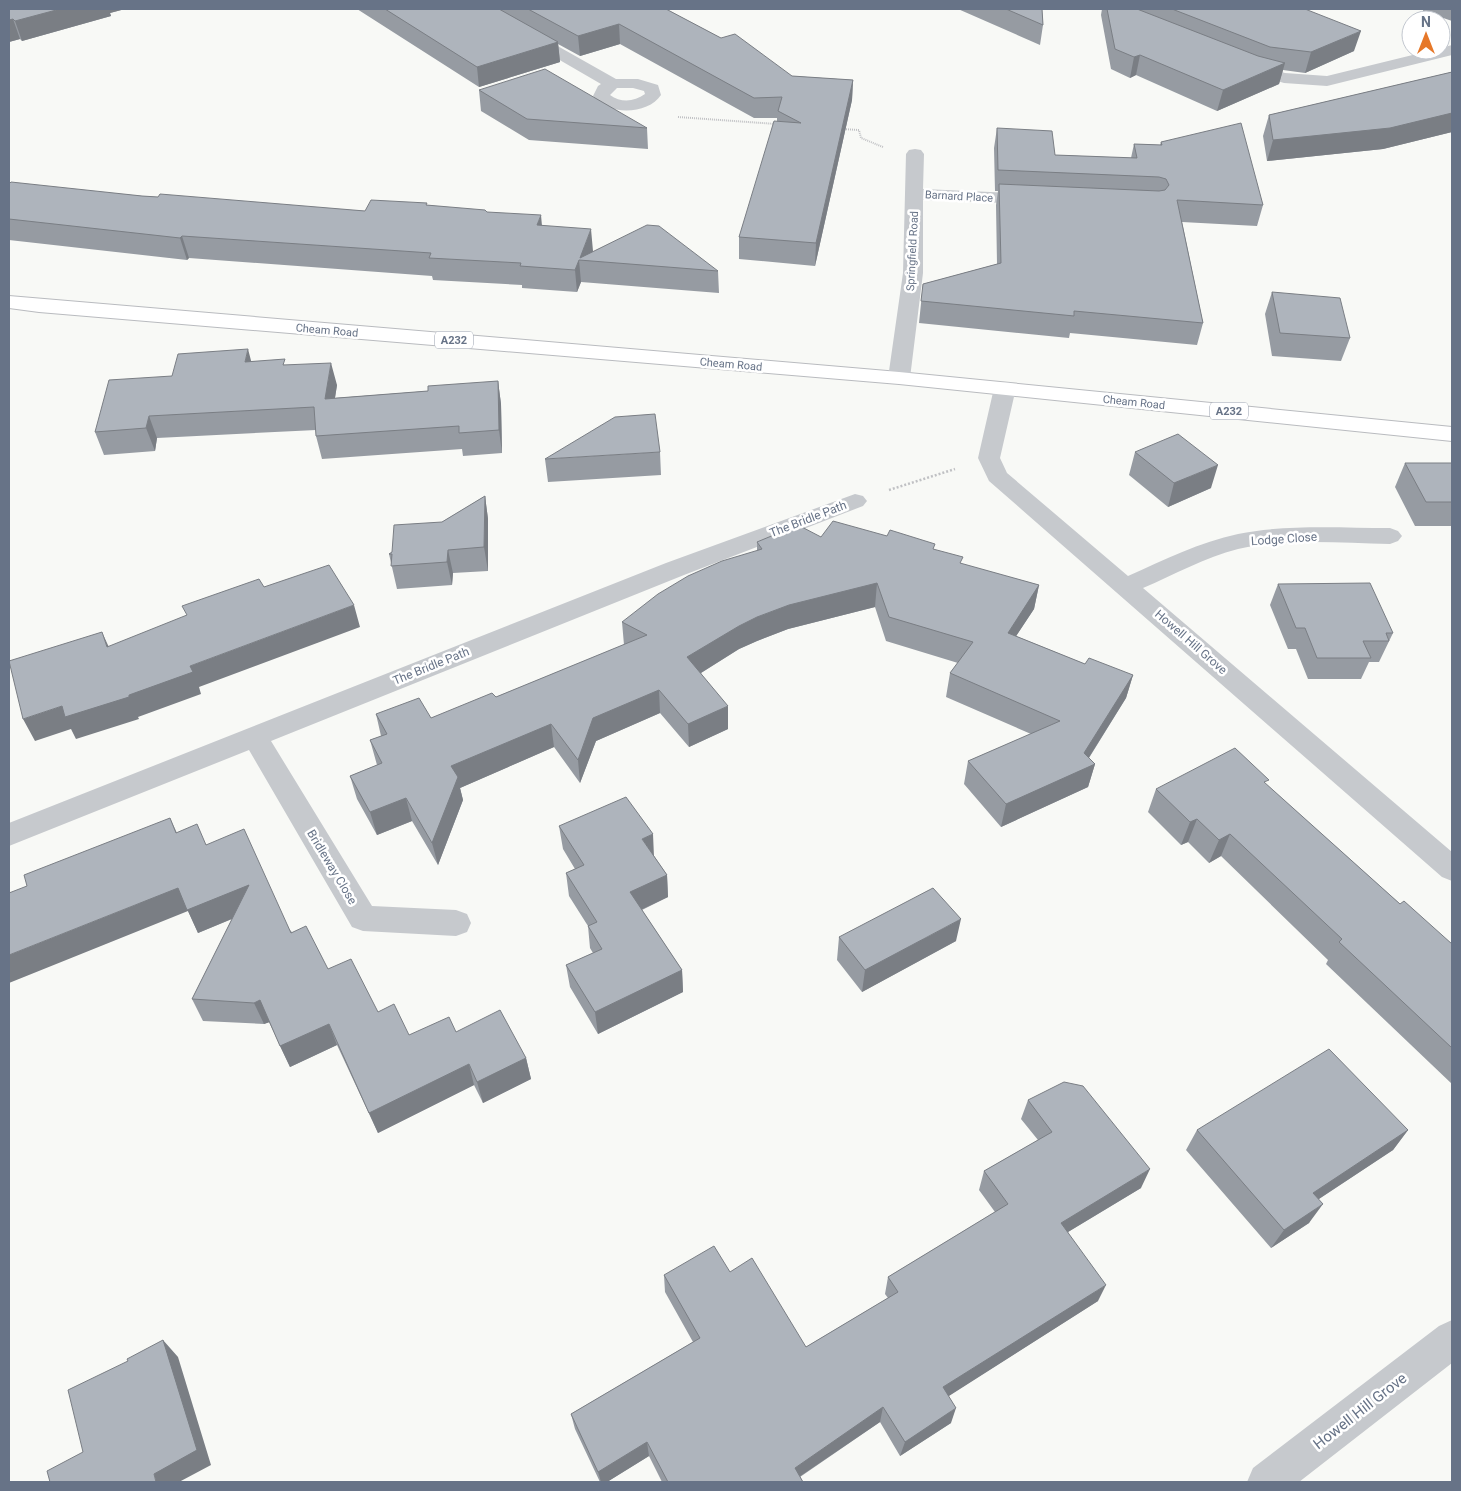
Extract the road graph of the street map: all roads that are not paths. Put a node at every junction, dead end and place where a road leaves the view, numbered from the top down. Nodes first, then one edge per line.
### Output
1 (482, 9) edge
2 (1452, 50) edge
3 (1231, 61) edge
4 (613, 84) junction
5 (915, 154) road end
6 (915, 194) junction
7 (1054, 200) edge
8 (9, 302) edge
9 (899, 378) junction
10 (1005, 388) junction
11 (1452, 434) edge
12 (855, 501) road end
13 (1390, 536) dead end
14 (1126, 586) junction
15 (254, 736) junction
16 (9, 835) edge
17 (1452, 869) edge
18 (456, 923) dead end
19 (1452, 1339) edge
20 (1267, 1482) edge

1 - 4 street
2 - 3 street
4 - 4 street
5 - 6 street, Springfield Road
6 - 7 street, Barnard Place
6 - 9 street, Springfield Road
8 - 9 highway, Cheam Road / A232
9 - 10 highway, Cheam Road / A232
10 - 11 highway, Cheam Road / A232
10 - 14 street, Howell Hill Grove
12 - 15 street, The Bridle Path
13 - 14 street, Lodge Close
14 - 17 street, Howell Hill Grove
15 - 16 street, The Bridle Path
15 - 18 street, Bridleway Close
19 - 20 street, Howell Hill Grove

